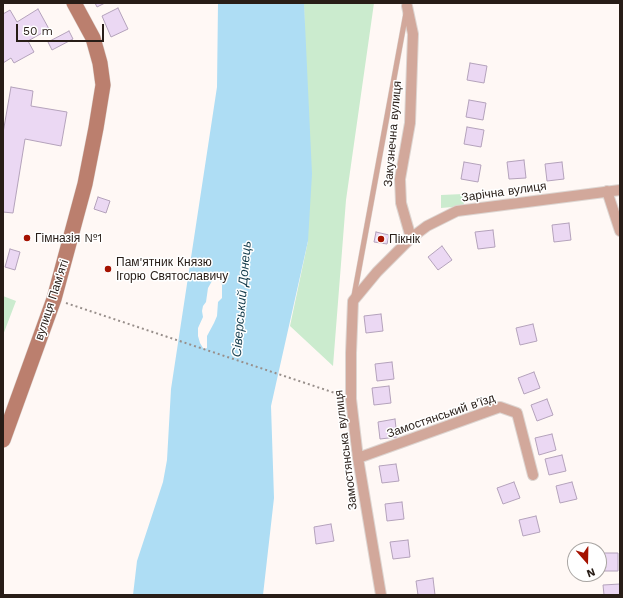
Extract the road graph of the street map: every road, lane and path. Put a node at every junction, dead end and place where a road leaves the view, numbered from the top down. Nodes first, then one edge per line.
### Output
1 (74, 3) edge
2 (407, 4) edge
3 (620, 190) edge
4 (607, 191) junction
5 (620, 231) edge
6 (412, 238) junction
7 (54, 299) junction
8 (353, 301) junction
9 (351, 399) junction
10 (3, 440) edge
11 (358, 458) junction
12 (533, 475) dead end
13 (380, 595) edge

1 - 7 street, вулиця Пам'яті
2 - 6 street, Закузнечна вулиця
2 - 8 lane
3 - 4 street, Зарічна вулиця
4 - 5 street
4 - 6 street, Зарічна вулиця
6 - 8 street, Зарічна вулиця
7 - 9 path
7 - 10 street, вулиця Пам'яті
8 - 9 street, Замостянська вулиця
9 - 11 street, Замостянська вулиця
11 - 12 street, Замостянський в'їзд
11 - 13 street, Замостянська вулиця

